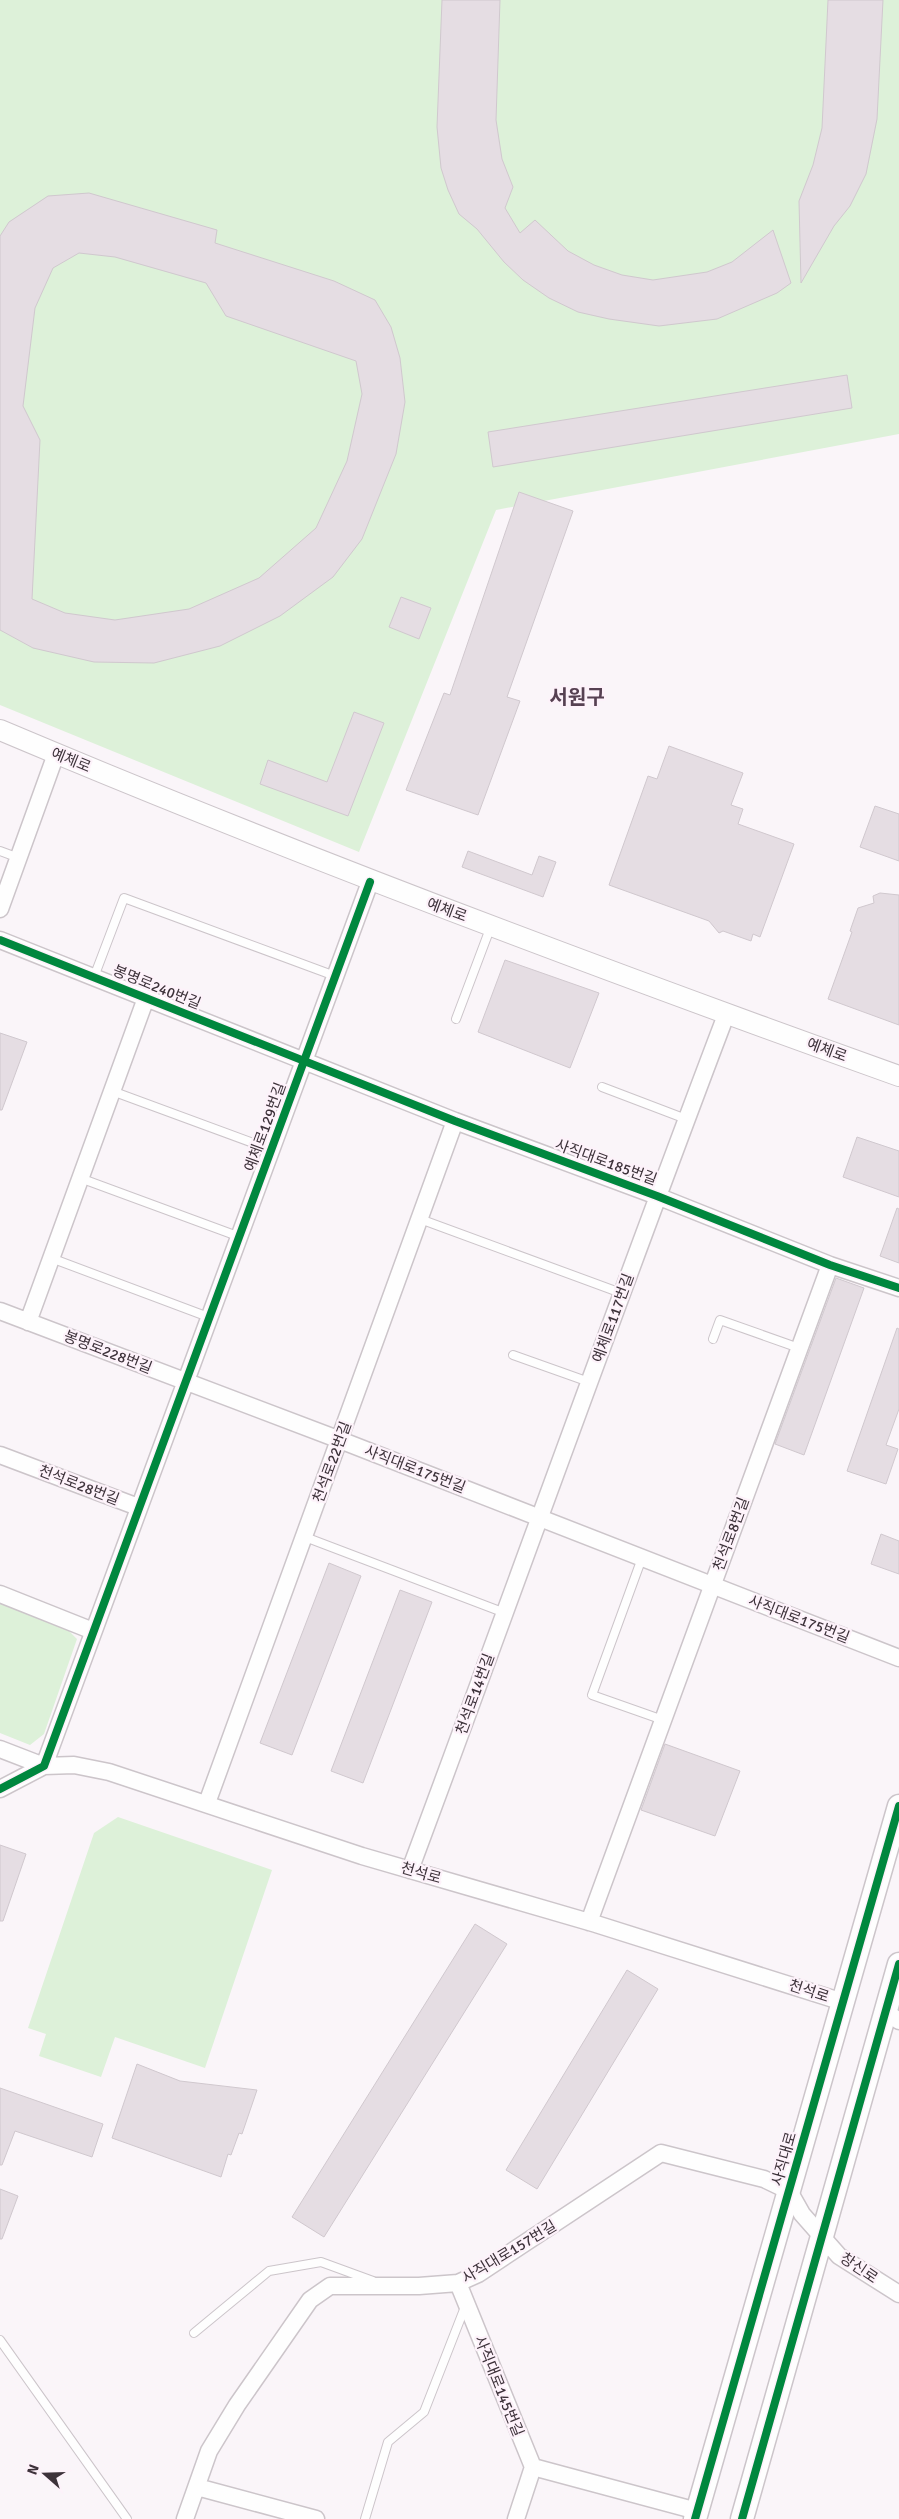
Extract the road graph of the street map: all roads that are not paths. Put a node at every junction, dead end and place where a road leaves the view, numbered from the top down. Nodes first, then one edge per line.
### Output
1 (0, 730) edge
2 (56, 754) junction
3 (0, 851) edge
4 (19, 858) junction
5 (370, 882) junction
6 (0, 908) edge
7 (491, 926) junction
8 (0, 940) edge
9 (335, 976) junction
10 (94, 977) junction
11 (146, 998) junction
12 (726, 1015) junction
13 (456, 1019) dead end
14 (304, 1061) junction
15 (899, 1076) edge
16 (602, 1087) dead end
17 (112, 1091) junction
18 (686, 1118) junction
19 (455, 1121) junction
20 (272, 1150) junction
21 (80, 1178) junction
22 (657, 1196) junction
23 (420, 1219) junction
24 (240, 1238) junction
25 (51, 1258) junction
26 (830, 1265) junction
27 (899, 1288) edge
28 (622, 1293) junction
29 (0, 1311) edge
30 (210, 1318) junction
31 (28, 1322) junction
32 (713, 1339) dead end
33 (799, 1348) junction
34 (513, 1355) dead end
35 (589, 1382) junction
36 (187, 1383) junction
37 (340, 1440) junction
38 (0, 1455) edge
39 (138, 1507) junction
40 (540, 1518) junction
41 (305, 1536) junction
42 (642, 1558) junction
43 (712, 1584) junction
44 (0, 1594) edge
45 (505, 1613) junction
46 (93, 1631) junction
47 (899, 1658) edge
48 (663, 1720) junction
49 (0, 1749) edge
50 (44, 1766) junction
51 (0, 1789) edge
52 (207, 1803) junction
53 (899, 1806) edge
54 (410, 1870) junction
55 (589, 1922) junction
56 (899, 1964) edge
57 (843, 2002) junction
58 (892, 2017) edge
59 (789, 2190) junction
60 (822, 2238) junction
61 (458, 2283) junction
62 (384, 2286) junction
63 (899, 2294) edge
64 (466, 2305) junction
65 (194, 2333) dead end
66 (0, 2340) edge
67 (533, 2467) junction
68 (197, 2487) junction
69 (696, 2515) edge
70 (127, 2519) edge
71 (185, 2519) edge
72 (316, 2519) edge
73 (365, 2519) edge
74 (516, 2519) edge
75 (742, 2519) edge

1 - 2 street, 예체로
2 - 4 street
2 - 5 street, 예체로
3 - 4 lane
4 - 6 street
5 - 7 street, 예체로
5 - 9 street, 예체로129번길
7 - 12 street, 예체로
7 - 13 lane
8 - 10 street, 봉명로240번길
9 - 10 lane, 봉명로240번길
9 - 14 street, 예체로129번길
10 - 11 street, 봉명로240번길
11 - 14 street, 봉명로240번길
11 - 17 street, 봉명로240번길
12 - 15 street, 예체로
12 - 18 street, 예체로117번길
14 - 19 street, 사직대로185번길
14 - 20 street, 예체로129번길
16 - 18 lane
17 - 20 lane, 예체로129번길
17 - 21 street, 봉명로240번길
18 - 22 street, 예체로117번길
19 - 22 street, 사직대로185번길
19 - 23 street, 천석로22번길
20 - 24 street, 예체로129번길
21 - 24 lane
21 - 25 street
22 - 26 street, 사직대로185번길
22 - 28 street, 예체로117번길
23 - 28 lane
23 - 37 street, 천석로22번길
24 - 30 street, 예체로129번길
25 - 30 lane
25 - 31 street
26 - 27 street, 사직대로185번길
26 - 33 street, 천석로8번길
28 - 35 street, 예체로117번길
29 - 31 street, 봉명로228번길
30 - 36 street, 예체로129번길
31 - 36 street, 봉명로228번길
32 - 33 lane
33 - 43 street, 천석로8번길
34 - 35 lane
35 - 40 street, 예체로117번길
36 - 37 street, 사직대로175번길
36 - 39 street, 예체로129번길
37 - 40 street, 사직대로175번길
37 - 41 street, 천석로22번길
38 - 39 street, 천석로28번길
39 - 46 street, 예체로129번길
40 - 42 street, 사직대로175번길
40 - 45 street, 천석로14번길
41 - 45 lane
41 - 52 street, 천석로22번길
42 - 43 street, 사직대로175번길
42 - 48 lane
43 - 47 street, 사직대로175번길
43 - 48 street, 천석로8번길
44 - 46 street
45 - 54 street, 천석로14번길
46 - 50 street, 예체로129번길
48 - 55 street, 천석로8번길
49 - 50 street, 천석로
50 - 51 street
50 - 52 street, 천석로
52 - 54 street, 천석로
53 - 57 main road, 사직대로
54 - 55 street, 천석로
55 - 57 street, 천석로
56 - 58 main road
57 - 59 main road, 사직대로
58 - 60 main road
59 - 60 street, 창신로
59 - 61 street, 사직대로157번길
59 - 69 main road, 사직대로
60 - 63 street, 창신로
60 - 75 main road
61 - 62 street, 사직대로157번길
61 - 64 street, 사직대로145번길
62 - 65 lane
62 - 68 street, 사직대로157번길
64 - 67 street, 사직대로145번길
64 - 73 lane, 사직대로145번길
66 - 70 lane
67 - 69 street
67 - 74 street
68 - 71 street, 사직대로157번길
68 - 72 street

